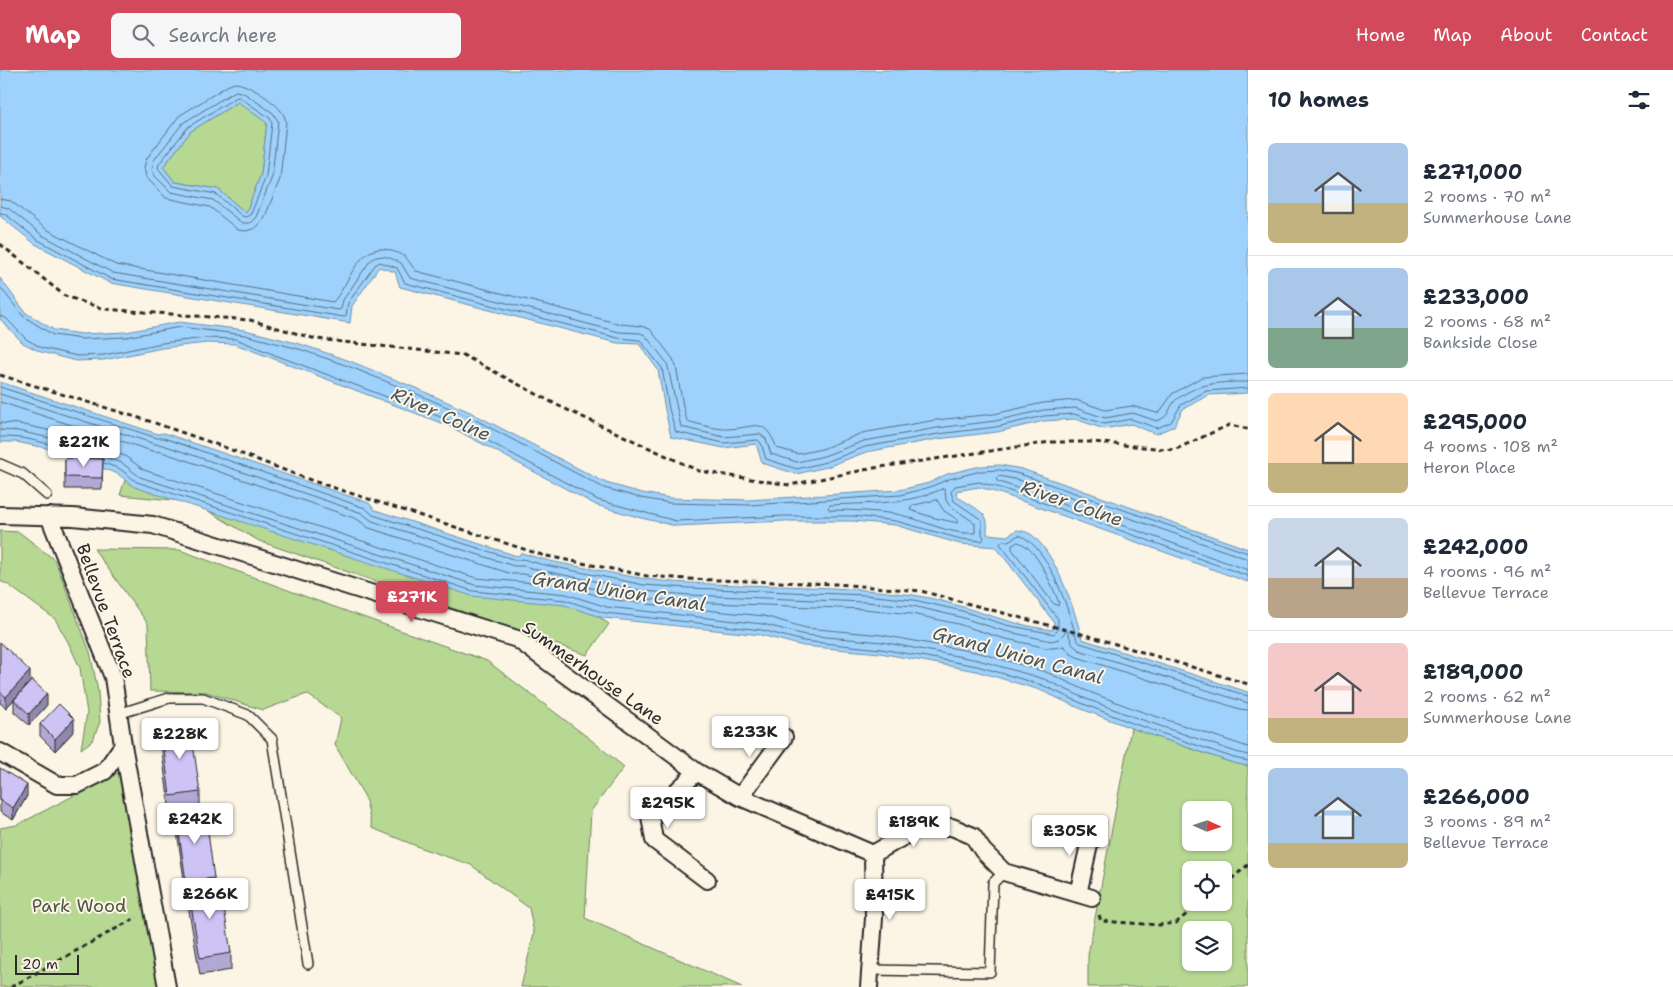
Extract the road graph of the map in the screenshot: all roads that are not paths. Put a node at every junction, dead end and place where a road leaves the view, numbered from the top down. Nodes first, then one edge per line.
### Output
1 (0, 464) edge
2 (47, 495) dead end
3 (0, 515) edge
4 (49, 516) junction
5 (118, 714) junction
6 (784, 737) dead end
7 (123, 745) junction
8 (0, 752) edge
9 (697, 772) junction
10 (740, 797) junction
11 (1092, 827) dead end
12 (873, 854) junction
13 (1004, 872) junction
14 (707, 880) dead end
15 (308, 964) dead end
16 (871, 970) junction
17 (167, 987) edge
18 (869, 987) edge

1 - 2 lane
3 - 4 street, Summerhouse Lane
4 - 5 street, Bellevue Terrace
4 - 9 street, Summerhouse Lane
5 - 7 street, Bellevue Terrace
5 - 15 lane
6 - 10 street
7 - 8 street
7 - 17 street, Bellevue Terrace
9 - 10 street, Summerhouse Lane
9 - 14 street
10 - 12 street, Summerhouse Lane
11 - 13 street
12 - 13 street
12 - 16 street
13 - 16 lane
16 - 18 street

